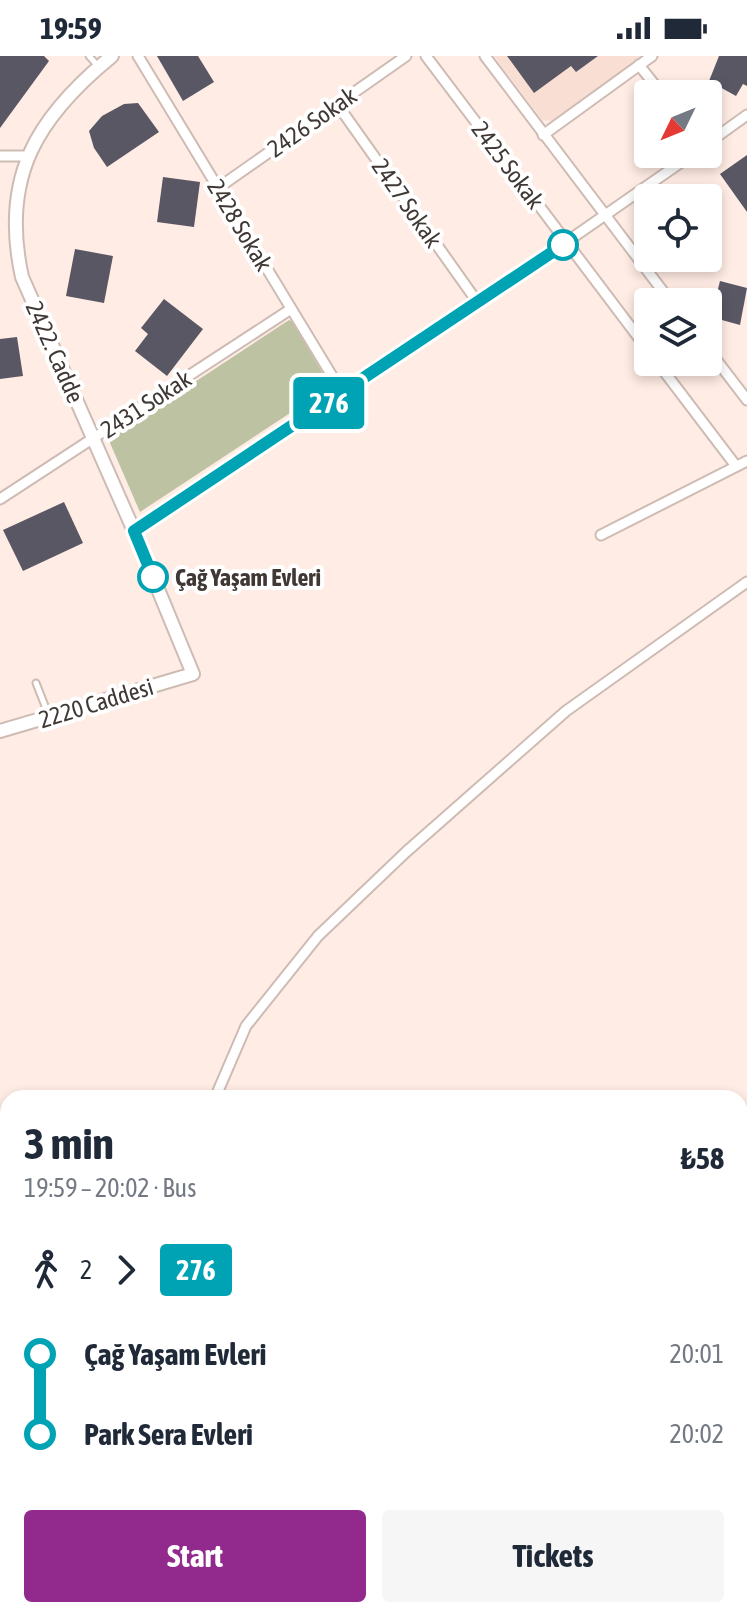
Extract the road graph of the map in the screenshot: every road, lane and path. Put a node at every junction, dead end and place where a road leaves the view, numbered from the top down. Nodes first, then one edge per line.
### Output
1 (89, 56) edge
2 (112, 56) edge
3 (138, 56) edge
4 (406, 56) edge
5 (426, 56) edge
6 (485, 56) edge
7 (652, 56) edge
8 (639, 65) junction
9 (99, 67) junction
10 (651, 80) edge
11 (337, 104) junction
12 (747, 115) edge
13 (722, 133) edge
14 (543, 135) junction
15 (0, 156) edge
16 (23, 156) junction
17 (673, 168) edge
18 (218, 188) junction
19 (605, 217) junction
20 (566, 243) junction
21 (660, 288) edge
22 (478, 303) junction
23 (291, 309) junction
24 (634, 332) edge
25 (722, 367) edge
26 (668, 376) edge
27 (343, 394) junction
28 (747, 400) edge
29 (93, 438) junction
30 (747, 461) edge
31 (736, 466) junction
32 (0, 499) edge
33 (134, 531) junction
34 (601, 535) dead end
35 (747, 582) edge
36 (193, 674) joint
37 (36, 683) dead end
38 (50, 717) junction
39 (0, 731) edge
40 (218, 1090) edge

1 - 9 lane
2 - 9 street, 2422. Cadde
3 - 18 street, 2428 Sokak
4 - 11 street, 2426 Sokak
5 - 20 street, 2425 Sokak
6 - 14 street, 2425 Sokak
7 - 8 street
8 - 10 street
8 - 14 street
9 - 16 street, 2422. Cadde
11 - 18 street, 2426 Sokak
11 - 22 street, 2427 Sokak
12 - 13 street
14 - 19 street, 2425 Sokak
15 - 16 street
16 - 29 street, 2422. Cadde
17 - 19 street
18 - 23 street, 2428 Sokak
19 - 20 street
19 - 21 street, 2425 Sokak
20 - 22 street
20 - 24 street, 2425 Sokak
22 - 27 street
23 - 27 street, 2428 Sokak
23 - 29 street, 2431 Sokak
25 - 28 street
26 - 31 street
27 - 33 street
29 - 32 street, 2431 Sokak
29 - 33 street, 2422. Cadde
30 - 31 street
31 - 34 street
33 - 36 street, 2422. Cadde
35 - 40 street
36 - 38 street, 2220 Caddesi
37 - 38 lane
38 - 39 street, 2220 Caddesi

